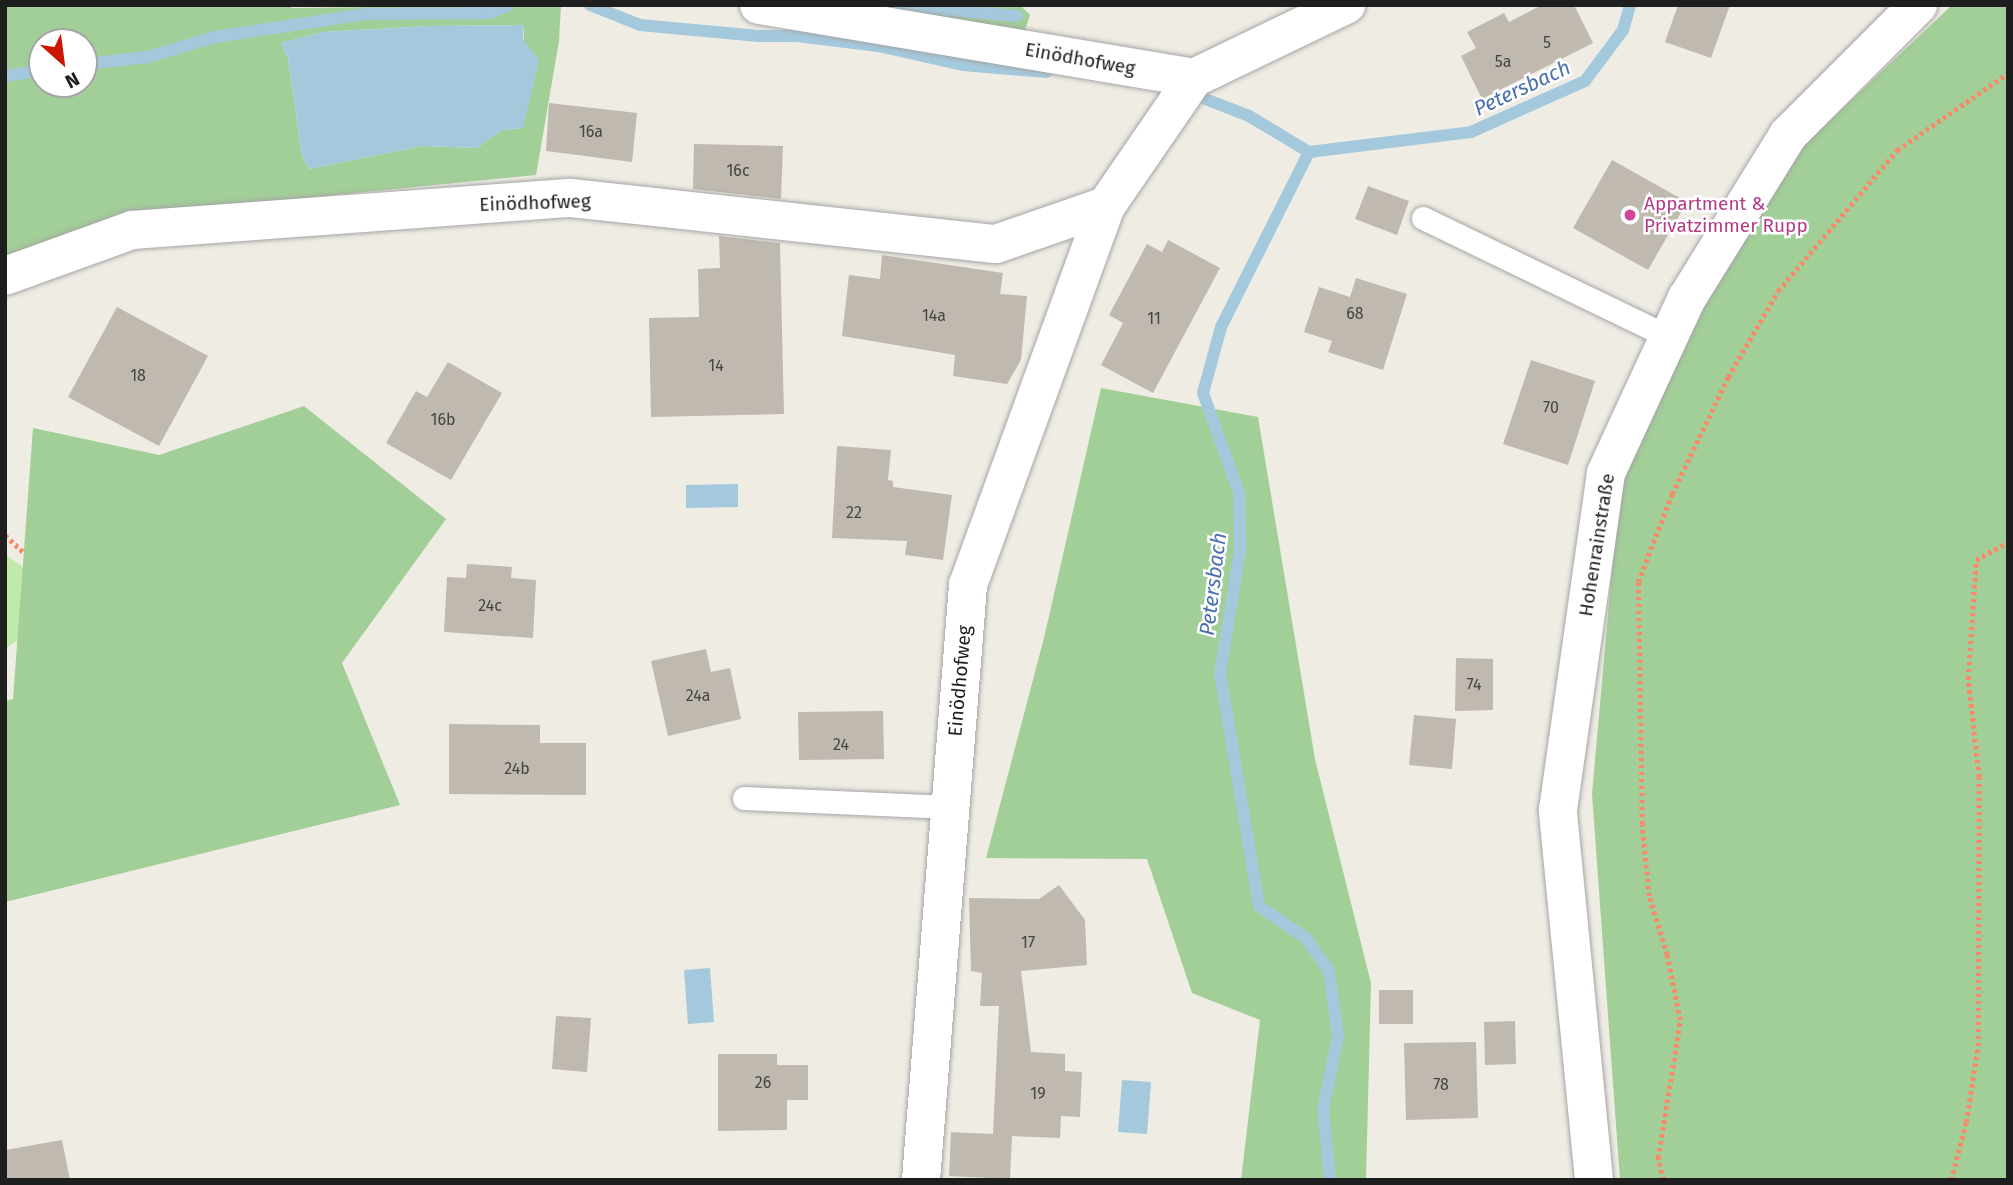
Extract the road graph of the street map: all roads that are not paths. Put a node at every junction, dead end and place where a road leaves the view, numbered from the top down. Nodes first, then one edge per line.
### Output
1 (759, 5) edge
2 (1346, 5) edge
3 (1918, 5) edge
4 (1293, 15) edge
5 (1194, 78) junction
6 (1106, 206) junction
7 (1423, 218) dead end
8 (5, 276) edge
9 (1670, 337) junction
10 (744, 798) dead end
11 (950, 807) junction
12 (921, 1180) edge
13 (1594, 1180) edge

1 - 5 street, Einödhofweg
2 - 4 street, Einödhofweg
3 - 9 street, Hohenrainstraße
4 - 5 street, Einödhofweg
5 - 6 street, Einödhofweg
6 - 8 street, Einödhofweg
6 - 11 street, Einödhofweg
7 - 9 lane
9 - 13 street, Hohenrainstraße
10 - 11 lane
11 - 12 street, Einödhofweg

